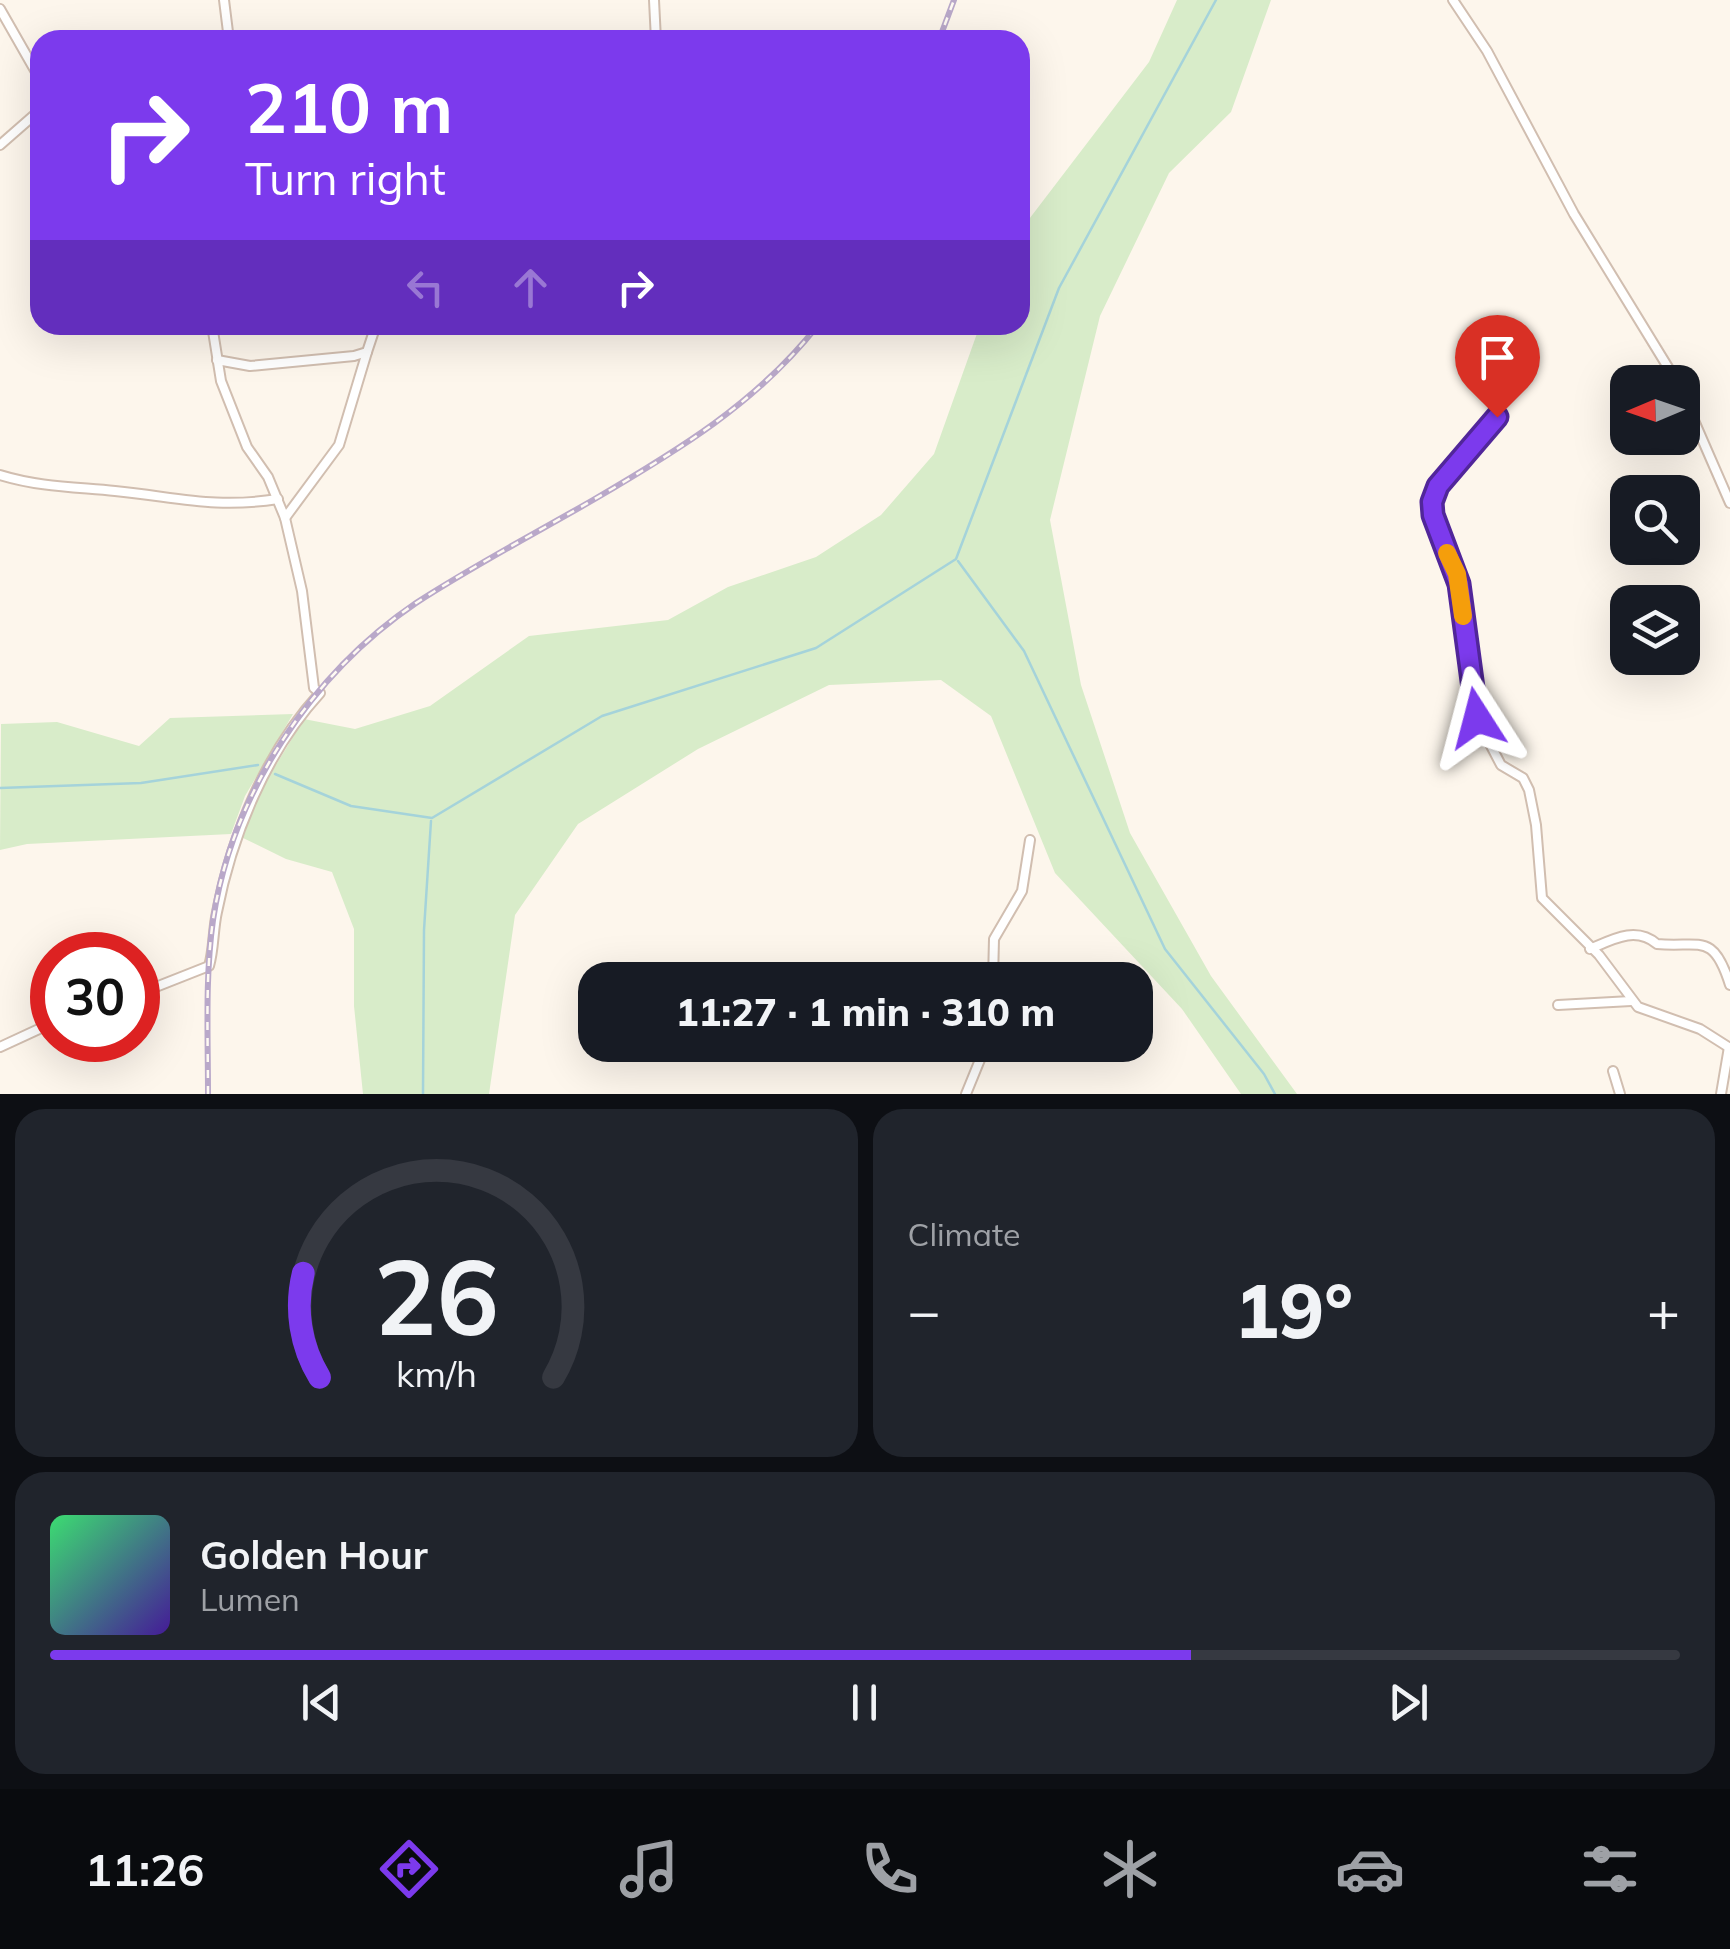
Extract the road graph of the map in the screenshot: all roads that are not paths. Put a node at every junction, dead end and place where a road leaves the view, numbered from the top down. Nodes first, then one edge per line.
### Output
1 (224, 0) edge
2 (654, 0) edge
3 (1453, 0) edge
4 (0, 9) edge
5 (228, 30) edge
6 (656, 30) edge
7 (30, 62) edge
8 (30, 118) edge
9 (0, 144) edge
10 (213, 335) edge
11 (372, 335) edge
12 (366, 352) junction
13 (217, 360) junction
14 (1667, 365) edge
15 (1499, 414) dead end
16 (1700, 434) edge
17 (0, 475) edge
18 (278, 499) junction
19 (1730, 503) edge
20 (286, 518) junction
21 (1030, 840) dead end
22 (1590, 948) junction
23 (993, 962) edge
24 (160, 985) edge
25 (1730, 985) edge
26 (1631, 1001) junction
27 (1558, 1006) dead end
28 (30, 1033) edge
29 (0, 1046) edge
30 (1730, 1046) edge
31 (979, 1062) edge
32 (1612, 1070) dead end
33 (966, 1094) edge
34 (1620, 1094) edge
35 (1721, 1094) edge

1 - 5 street
2 - 6 street
3 - 14 street
4 - 7 street
8 - 9 street
10 - 13 street
11 - 12 street
12 - 13 street
12 - 20 street
13 - 18 street
15 - 22 street
16 - 19 street
17 - 18 street
18 - 20 street
20 - 24 street
21 - 23 street
22 - 25 street
22 - 26 street
26 - 27 street
26 - 30 street
28 - 29 street
30 - 35 street
31 - 33 street
32 - 34 street

